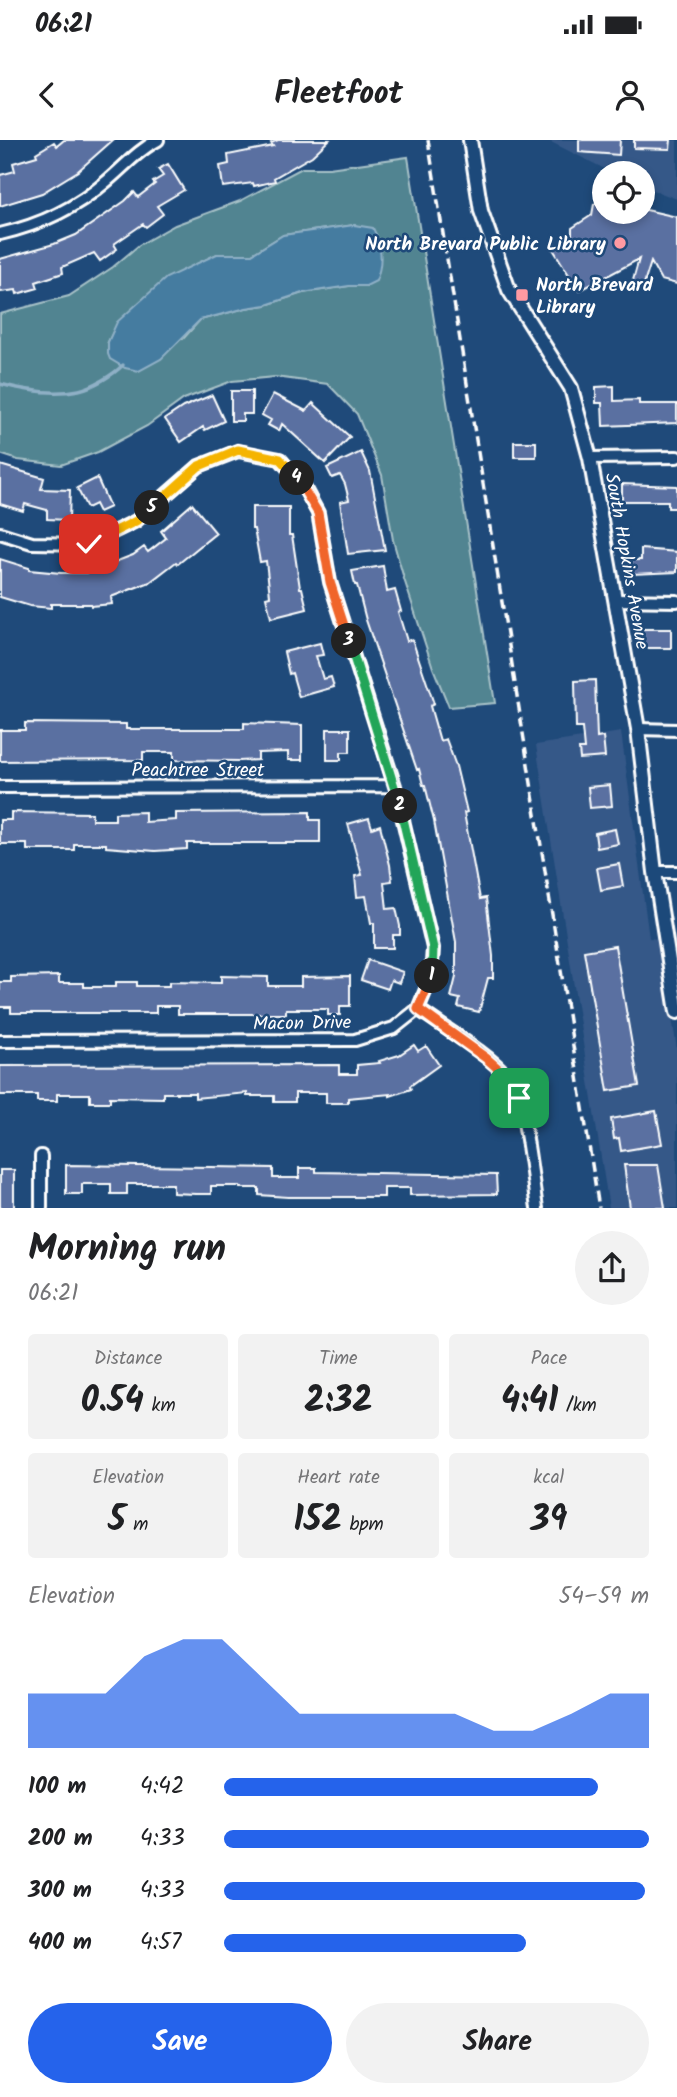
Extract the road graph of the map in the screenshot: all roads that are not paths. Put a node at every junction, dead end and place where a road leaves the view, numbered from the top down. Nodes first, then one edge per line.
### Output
1 (158, 140) edge
2 (470, 140) edge
3 (0, 234) edge
4 (677, 457) edge
5 (590, 458) junction
6 (0, 533) edge
7 (616, 600) junction
8 (677, 601) edge
9 (638, 729) junction
10 (677, 730) edge
11 (396, 786) junction
12 (0, 787) edge
13 (655, 872) junction
14 (677, 872) edge
15 (418, 1009) junction
16 (677, 1012) edge
17 (0, 1041) edge
18 (41, 1156) dead end
19 (41, 1208) edge
20 (537, 1208) edge

1 - 3 street
2 - 5 street, South Hopkins Avenue
4 - 5 street
5 - 7 street, South Hopkins Avenue
6 - 11 street
7 - 8 street
7 - 9 street, South Hopkins Avenue
9 - 10 street
9 - 13 street, South Hopkins Avenue
11 - 12 street, Peachtree Street
11 - 15 street
13 - 14 street
13 - 16 street, South Hopkins Avenue
15 - 17 street, Macon Drive
15 - 20 street
18 - 19 street

